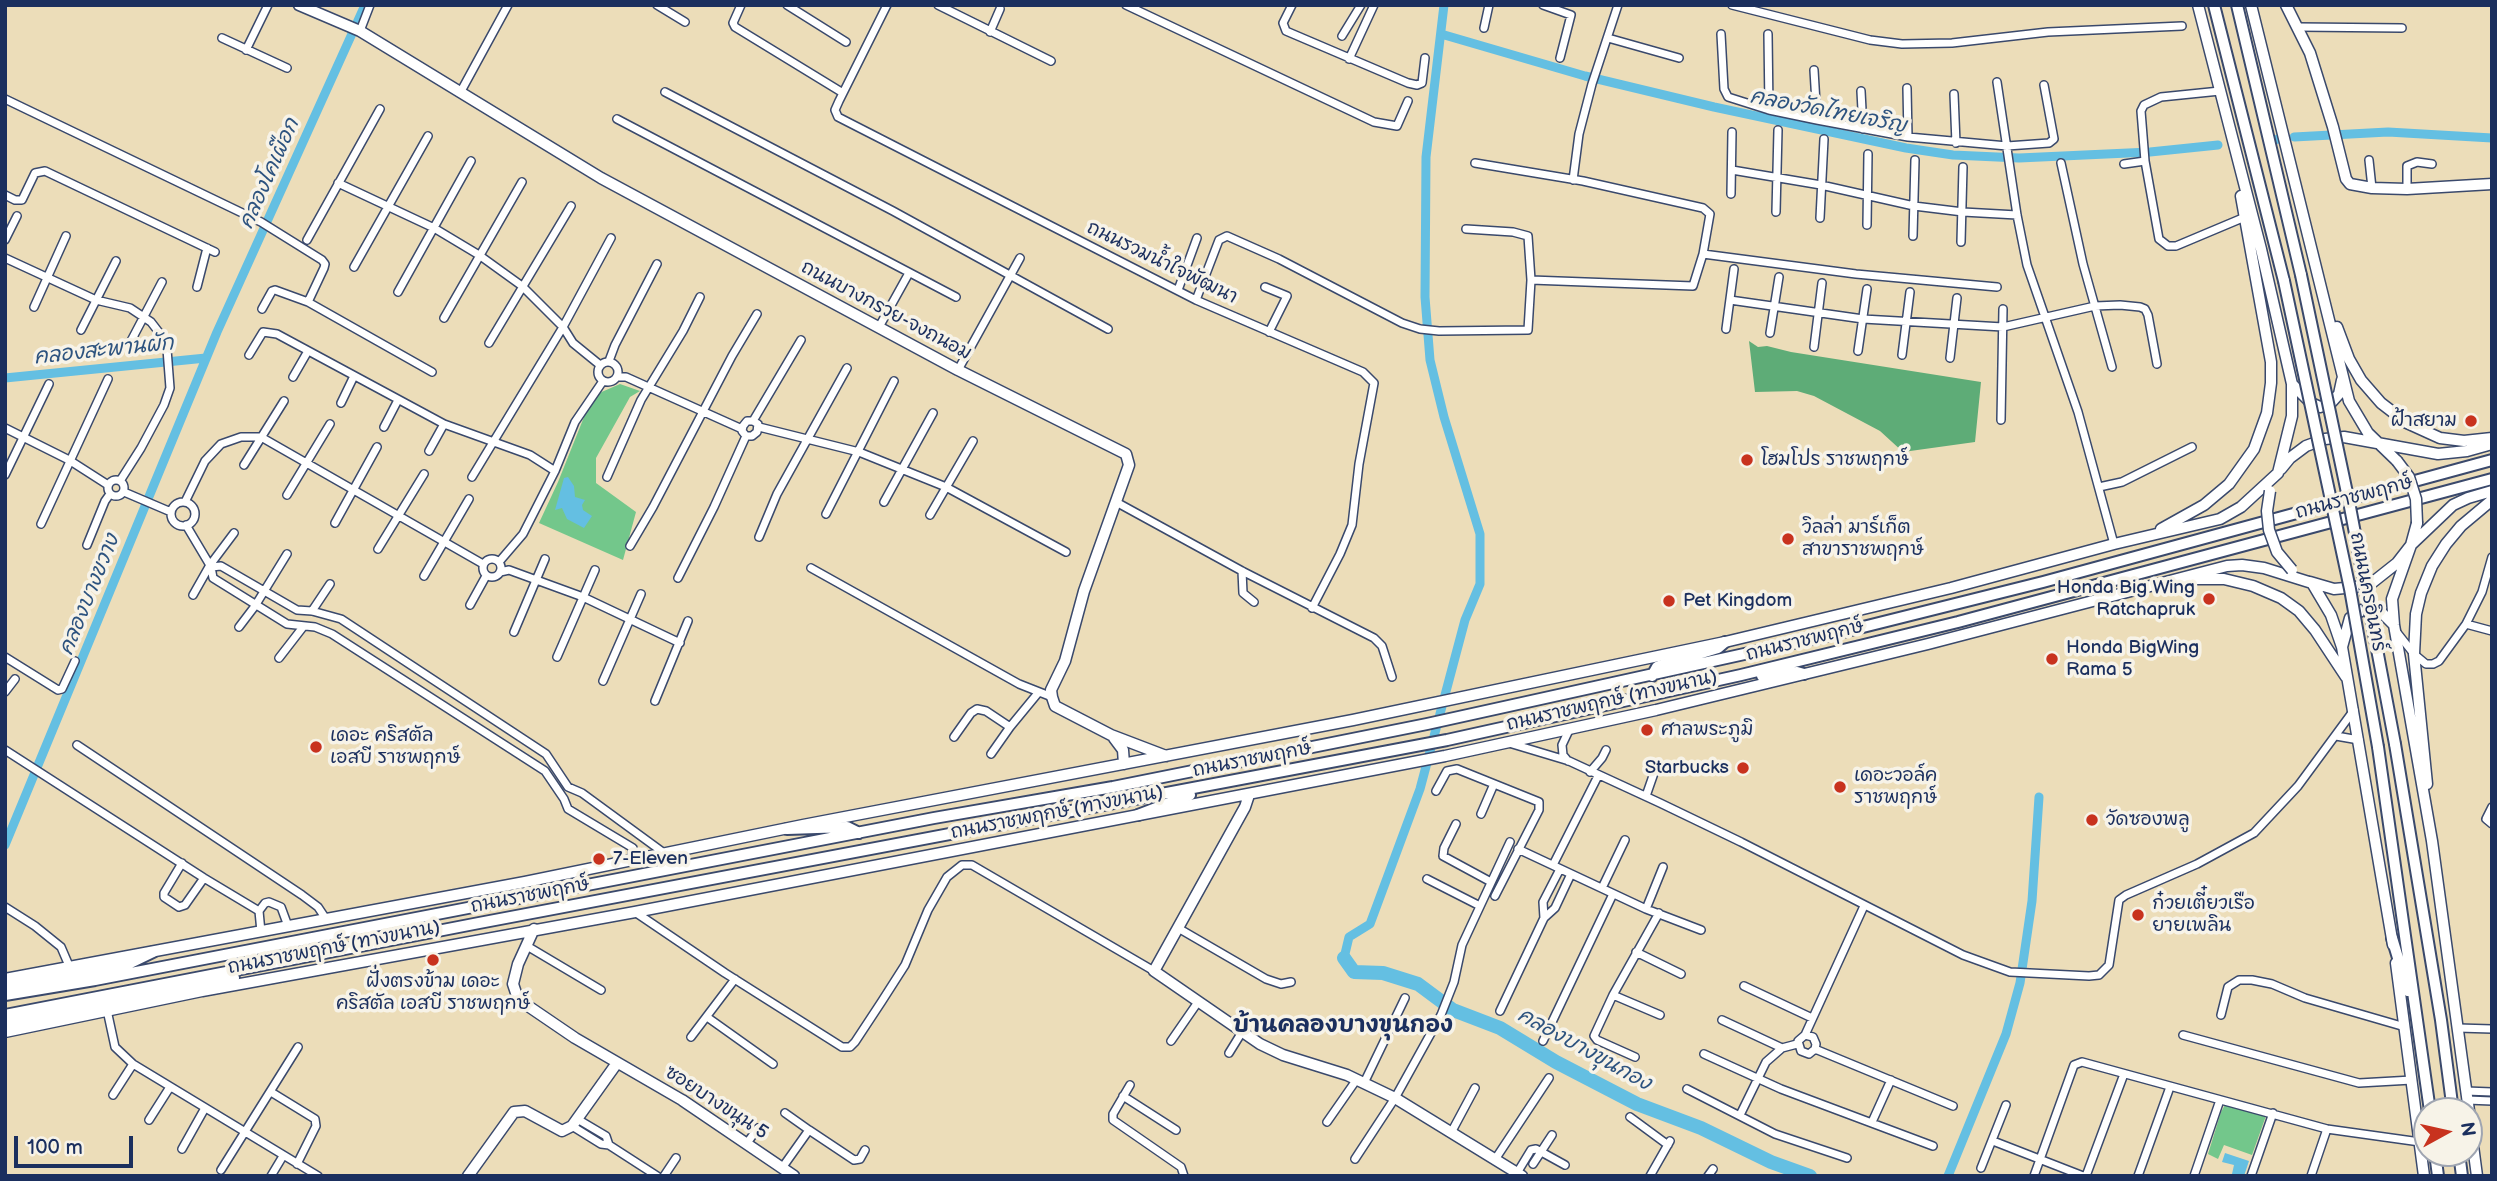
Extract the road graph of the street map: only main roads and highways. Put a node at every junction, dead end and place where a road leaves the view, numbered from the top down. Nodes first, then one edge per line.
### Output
1 (299, 5) edge
2 (2198, 5) edge
3 (2214, 5) edge
4 (2237, 5) edge
5 (2251, 5) edge
6 (2286, 5) edge
7 (2235, 153) junction
8 (2492, 184) edge
9 (2325, 301) junction
10 (2343, 377) junction
11 (2292, 384) junction
12 (2492, 438) edge
13 (2492, 444) edge
14 (2381, 445) junction
15 (2492, 460) edge
16 (2278, 473) junction
17 (2492, 479) edge
18 (2492, 491) edge
19 (2492, 500) edge
20 (2151, 535) junction
21 (2411, 545) junction
22 (2185, 579) junction
23 (2312, 583) junction
24 (2394, 627) junction
25 (1725, 642) junction
26 (2342, 647) junction
27 (1804, 674) junction
28 (1741, 675) junction
29 (1652, 676) junction
30 (2351, 685) junction
31 (1111, 735) junction
32 (1166, 756) junction
33 (1124, 764) junction
34 (1212, 786) junction
35 (1249, 795) junction
36 (1138, 815) junction
37 (787, 829) junction
38 (859, 833) junction
39 (2432, 841) junction
40 (534, 929) junction
41 (2392, 937) junction
42 (153, 952) junction
43 (269, 963) junction
44 (95, 975) junction
45 (233, 978) junction
46 (5, 979) edge
47 (5, 987) edge
48 (202, 991) junction
49 (5, 995) edge
50 (5, 1015) edge
51 (5, 1023) edge
52 (2418, 1024) junction
53 (5, 1032) edge
54 (617, 1063) junction
55 (2428, 1097) edge
56 (2451, 1097) edge
57 (2466, 1097) edge
58 (1520, 1174) edge
59 (468, 1176) edge
60 (794, 1176) edge
61 (2424, 1176) edge

1 - 31 main road, ถนนบางกรวย-จงถนอม
2 - 7 main road
3 - 52 main road, ถนนนครอินทร์, bridge
4 - 56 main road, ถนนนครอินทร์, bridge
5 - 9 main road
6 - 8 main road
7 - 11 main road
7 - 20 main road
9 - 10 main road
9 - 12 main road
10 - 11 main road
10 - 14 main road
11 - 16 main road
13 - 14 main road
14 - 16 main road
14 - 21 main road, bridge
15 - 29 main road, ถนนราชพฤกษ์
16 - 20 main road, ถนนราชพฤกษ์ (ทางขนาน)
16 - 23 main road, bridge
17 - 28 main road, ถนนราชพฤกษ์
18 - 21 main road
19 - 39 main road
20 - 25 main road, ถนนราชพฤกษ์ (ทางขนาน)
21 - 23 main road
21 - 24 main road, ถนนนครอินทร์
22 - 23 main road, ถนนราชพฤกษ์ (ทางขนาน)
22 - 27 main road, ถนนราชพฤกษ์ (ทางขนาน)
22 - 30 main road
23 - 26 main road, ถนนนครอินทร์
24 - 26 main road
24 - 39 main road, ถนนนครอินทร์
25 - 29 main road
25 - 32 main road, ถนนราชพฤกษ์ (ทางขนาน)
26 - 30 main road, ถนนนครอินทร์
27 - 28 main road
27 - 35 main road, ถนนราชพฤกษ์ (ทางขนาน)
28 - 34 main road, ถนนราชพฤกษ์
29 - 38 main road, ถนนราชพฤกษ์
30 - 41 main road, ถนนนครอินทร์
31 - 32 main road
31 - 33 main road
32 - 33 main road, ถนนราชพฤกษ์ (ทางขนาน)
33 - 37 main road, ถนนราชพฤกษ์ (ทางขนาน)
34 - 36 main road
34 - 43 main road, ถนนราชพฤกษ์
35 - 36 main road, ถนนราชพฤกษ์ (ทางขนาน)
35 - 58 main road
36 - 40 main road, ถนนราชพฤกษ์ (ทางขนาน)
37 - 38 main road
37 - 42 main road, ถนนราชพฤกษ์ (ทางขนาน)
38 - 44 main road, ถนนราชพฤกษ์
39 - 57 main road, ถนนนครอินทร์
40 - 48 main road, ถนนราชพฤกษ์ (ทางขนาน)
40 - 54 main road, ซอยบางขนุน 5
41 - 52 main road
41 - 61 main road, ถนนนครอินทร์
42 - 44 main road
42 - 46 main road, ถนนราชพฤกษ์ (ทางขนาน)
43 - 45 main road
43 - 50 main road, ถนนราชพฤกษ์
44 - 47 main road
44 - 49 main road, ถนนราชพฤกษ์
45 - 48 main road
45 - 51 main road
48 - 53 main road, ถนนราชพฤกษ์ (ทางขนาน)
52 - 55 main road, ถนนนครอินทร์
54 - 59 main road
54 - 60 main road, ซอยบางขนุน 5

